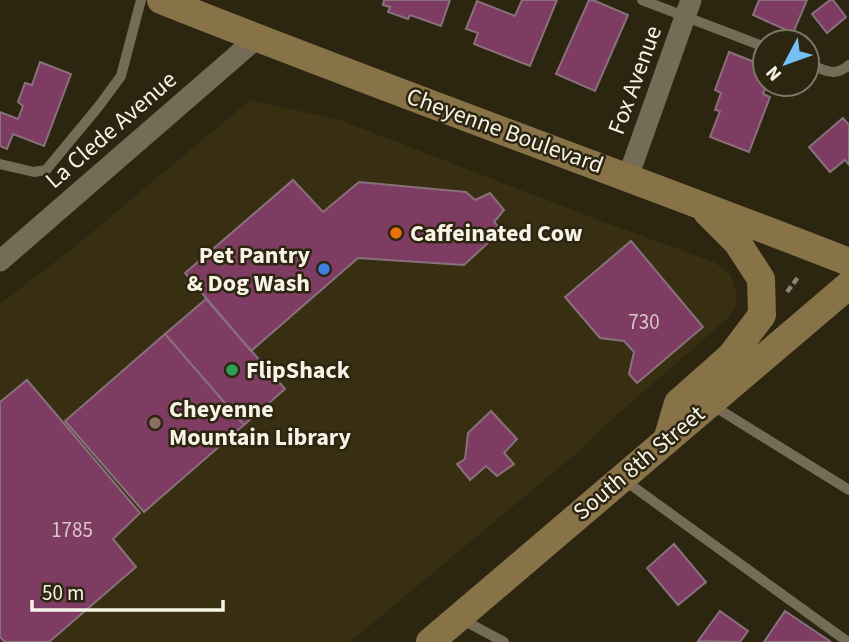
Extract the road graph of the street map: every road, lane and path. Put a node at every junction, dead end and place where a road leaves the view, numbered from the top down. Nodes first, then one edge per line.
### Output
1 (141, 0) edge
2 (161, 0) edge
3 (642, 0) edge
4 (688, 8) edge
5 (257, 38) junction
6 (751, 40) edge
7 (849, 65) edge
8 (821, 69) edge
9 (0, 164) edge
10 (628, 177) junction
11 (701, 205) junction
12 (0, 261) edge
13 (849, 262) edge
14 (849, 285) edge
15 (709, 404) junction
16 (667, 440) junction
17 (622, 479) junction
18 (849, 490) edge
19 (458, 618) junction
20 (430, 642) edge
21 (504, 642) edge
22 (848, 642) edge

1 - 9 lane
2 - 5 main road, Cheyenne Boulevard
3 - 4 lane
4 - 6 lane
4 - 10 street, Fox Avenue
5 - 10 main road, Cheyenne Boulevard
5 - 12 street, La Clede Avenue
7 - 8 lane
10 - 11 main road, Cheyenne Boulevard
11 - 13 main road, Cheyenne Boulevard
11 - 16 main road
14 - 15 main road, South 8th Street
15 - 16 main road, South 8th Street
15 - 18 lane
16 - 17 main road, South 8th Street
17 - 19 main road, South 8th Street
17 - 22 lane
19 - 20 main road, South 8th Street
19 - 21 lane

